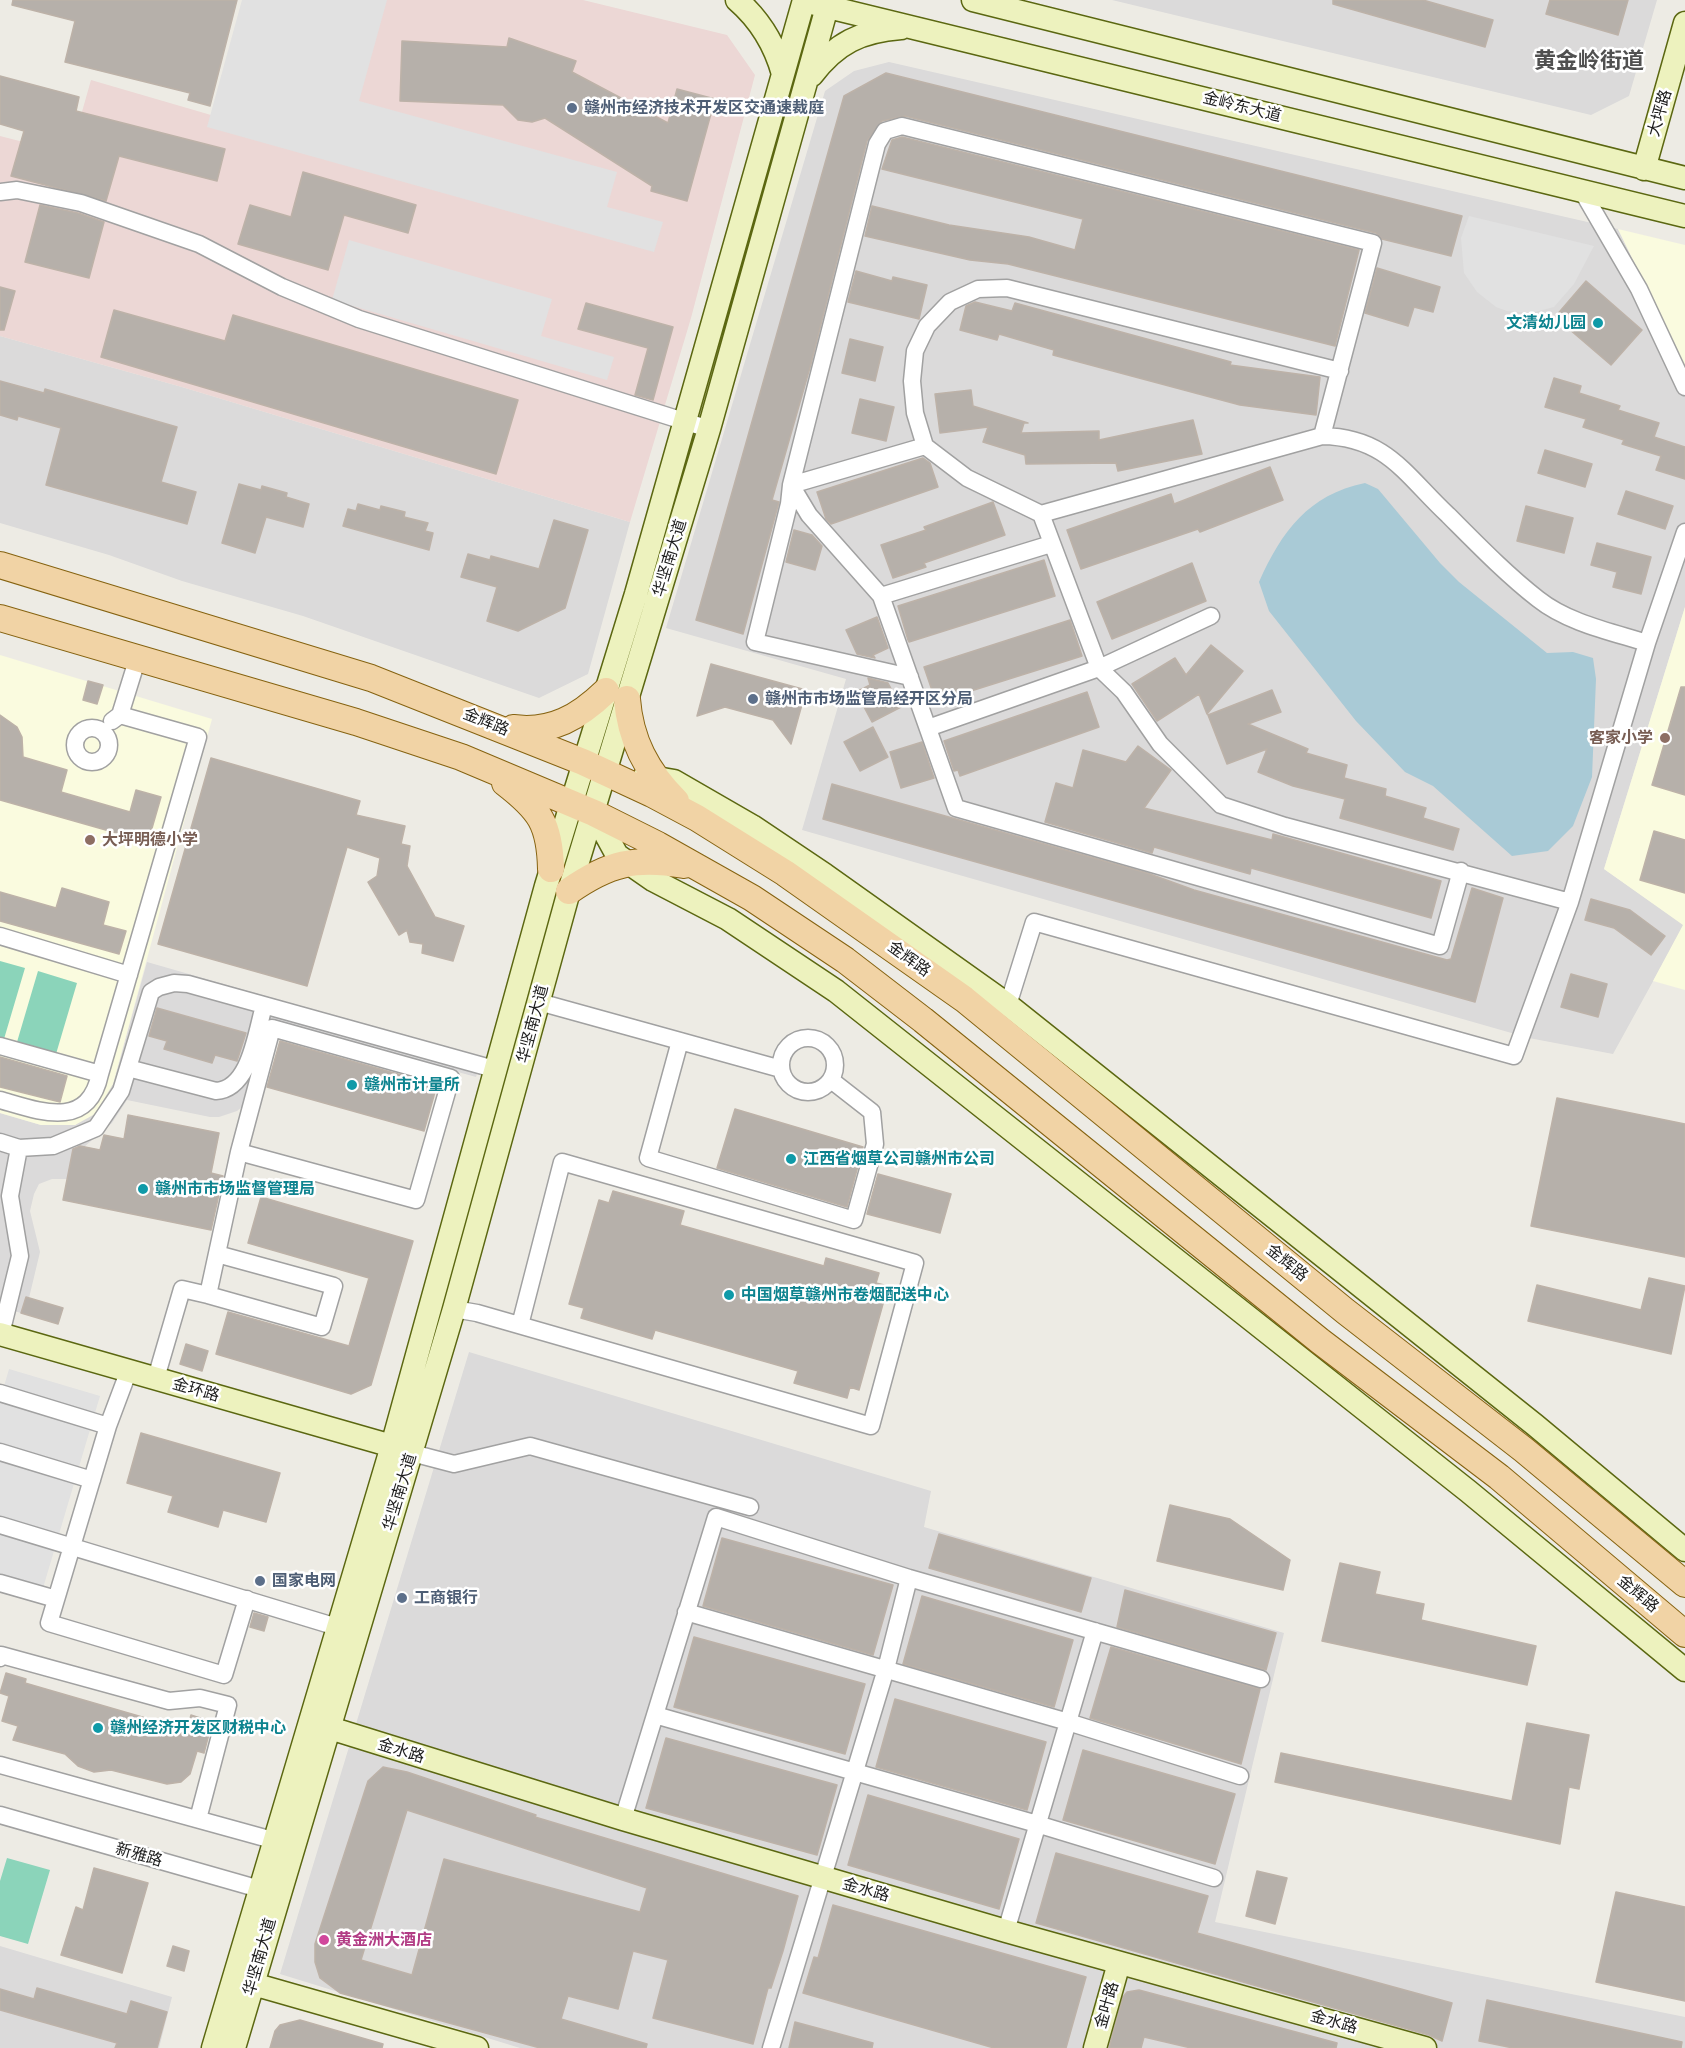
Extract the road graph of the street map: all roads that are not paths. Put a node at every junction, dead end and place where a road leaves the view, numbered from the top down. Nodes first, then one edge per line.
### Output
1 (737, 0) edge
2 (802, 0) edge
3 (973, 0) edge
4 (828, 3) edge
5 (1685, 23) edge
6 (916, 27) junction
7 (783, 74) junction
8 (807, 81) junction
9 (1644, 169) junction
10 (1685, 178) edge
11 (1582, 191) junction
12 (0, 192) edge
13 (1685, 216) edge
14 (1340, 371) junction
15 (1685, 387) edge
16 (685, 422) junction
17 (709, 429) junction
18 (1322, 436) junction
19 (925, 446) junction
20 (791, 485) junction
21 (1041, 514) junction
22 (1685, 532) edge
23 (1051, 544) junction
24 (0, 565) edge
25 (881, 596) junction
26 (1211, 616) dead end
27 (0, 618) edge
28 (1647, 644) junction
29 (138, 657) junction
30 (1099, 668) junction
31 (910, 677) junction
32 (616, 695) junction
33 (120, 715) junction
34 (496, 726) junction
35 (928, 728) junction
36 (98, 730) dead end
37 (583, 762) junction
38 (480, 765) junction
39 (606, 772) junction
40 (654, 777) junction
41 (571, 802) junction
42 (594, 813) junction
43 (697, 818) junction
44 (627, 862) junction
45 (698, 867) junction
46 (551, 869) junction
47 (1461, 871) junction
48 (569, 891) junction
49 (1570, 902) junction
50 (0, 936) edge
51 (129, 975) junction
52 (539, 1002) junction
53 (1008, 1005) junction
54 (264, 1006) junction
55 (680, 1041) junction
56 (0, 1046) edge
57 (128, 1068) junction
58 (494, 1069) junction
59 (781, 1069) junction
60 (100, 1074) junction
61 (831, 1080) junction
62 (0, 1100) edge
63 (0, 1142) edge
64 (19, 1148) junction
65 (239, 1152) junction
66 (0, 1228) edge
67 (17, 1233) junction
68 (217, 1254) junction
69 (208, 1295) junction
70 (454, 1310) junction
71 (520, 1325) junction
72 (1, 1334) edge
73 (129, 1370) junction
74 (156, 1378) junction
75 (0, 1393) edge
76 (108, 1426) junction
77 (402, 1450) junction
78 (0, 1452) edge
79 (92, 1480) junction
80 (750, 1507) dead end
81 (0, 1525) edge
82 (72, 1547) junction
83 (1685, 1550) edge
84 (909, 1578) junction
85 (0, 1583) edge
86 (1685, 1584) edge
87 (56, 1599) junction
88 (247, 1599) junction
89 (686, 1612) junction
90 (337, 1627) junction
91 (1095, 1631) junction
92 (1685, 1634) edge
93 (0, 1658) edge
94 (886, 1669) junction
95 (1685, 1670) edge
96 (1261, 1679) dead end
97 (655, 1716) junction
98 (1068, 1722) junction
99 (320, 1726) junction
100 (0, 1765) edge
101 (856, 1772) junction
102 (1240, 1776) dead end
103 (0, 1815) edge
104 (198, 1819) junction
105 (623, 1819) junction
106 (1037, 1824) junction
107 (276, 1841) junction
108 (824, 1878) junction
109 (1214, 1878) dead end
110 (269, 1892) junction
111 (1006, 1931) junction
112 (1119, 1963) junction
113 (253, 1984) junction
114 (213, 2048) edge
115 (234, 2048) edge
116 (477, 2048) edge
117 (771, 2048) edge
118 (1095, 2048) edge
119 (1425, 2048) edge

1 - 7 main road
2 - 4 main road, 金岭东大道
2 - 7 main road, 华坚南大道
3 - 9 main road
4 - 6 main road, 金岭东大道
4 - 8 main road, 华坚南大道
5 - 9 main road, 大坪路
6 - 8 main road
6 - 11 main road, 金岭东大道
7 - 16 main road, 华坚南大道
8 - 17 main road, 华坚南大道
9 - 10 main road
11 - 13 main road, 金岭东大道
11 - 15 street
12 - 16 street
14 - 18 street
14 - 19 street
14 - 20 street
16 - 17 street
16 - 32 main road, 华坚南大道
17 - 32 main road, 华坚南大道
18 - 21 street
18 - 28 street
19 - 20 street
19 - 21 street
20 - 25 street
20 - 31 street
21 - 23 street
22 - 28 street
23 - 25 street
23 - 30 street
24 - 34 main road, 金辉路
25 - 31 street
26 - 30 street
27 - 29 main road, 金辉路
28 - 49 street
29 - 33 street
29 - 38 main road, 金辉路
30 - 35 street
30 - 47 street
31 - 35 street
32 - 34 main road
32 - 37 main road, 华坚南大道
32 - 39 main road, 华坚南大道
32 - 40 main road
33 - 36 street
33 - 51 street
34 - 37 main road, 金辉路
35 - 47 street
37 - 39 main road, 金辉路
37 - 41 main road, 华坚南大道
38 - 41 main road, 金辉路
38 - 46 main road
39 - 40 main road
39 - 42 main road, 华坚南大道
39 - 43 main road, 金辉路
40 - 43 main road
40 - 53 main road
41 - 42 main road, 金辉路
41 - 46 main road, 华坚南大道
42 - 44 main road
42 - 45 main road, 金辉路
42 - 48 main road, 华坚南大道
43 - 86 main road, 金辉路
44 - 45 main road
44 - 48 main road
44 - 95 main road
45 - 92 main road, 金辉路
46 - 58 main road, 华坚南大道
47 - 49 street
48 - 52 main road, 华坚南大道
49 - 53 street
50 - 51 street
51 - 60 street
52 - 55 street
52 - 70 main road, 华坚南大道
53 - 83 main road
54 - 57 street
54 - 57 street
54 - 58 street
55 - 59 street
55 - 61 street
56 - 60 street
57 - 64 street
58 - 77 main road, 华坚南大道
59 - 61 street
59 - 61 street
60 - 62 street
63 - 64 street
64 - 67 street
65 - 65 street
65 - 68 street
66 - 67 street
67 - 72 street
68 - 69 street
68 - 69 street
69 - 74 street
70 - 71 street
70 - 77 main road, 华坚南大道
71 - 71 street
72 - 73 main road, 金环路
73 - 74 main road, 金环路
73 - 76 street
74 - 77 main road, 金环路
75 - 76 street
76 - 79 street
77 - 80 street
77 - 90 main road, 华坚南大道
77 - 99 main road, 华坚南大道
78 - 79 street
79 - 82 street
81 - 82 street
82 - 87 street
82 - 88 street
84 - 89 street
84 - 91 street
84 - 94 street
85 - 87 street
87 - 88 street
88 - 90 street
89 - 94 street
89 - 97 street
90 - 99 main road, 华坚南大道
91 - 96 street
91 - 98 street
93 - 104 street
94 - 98 street
94 - 101 street
97 - 101 street
97 - 105 street
98 - 102 street
98 - 106 street
99 - 105 main road, 金水路
99 - 107 main road, 华坚南大道
99 - 110 main road, 华坚南大道
100 - 104 street
101 - 106 street
101 - 108 street
103 - 110 street, 新雅路
104 - 107 street
105 - 108 main road, 金水路
106 - 109 street
106 - 111 street
107 - 110 main road, 华坚南大道
108 - 111 main road, 金水路
108 - 117 street
110 - 113 main road, 华坚南大道
110 - 114 main road, 华坚南大道
111 - 112 main road, 金水路
112 - 118 main road, 金叶路
112 - 119 main road, 金水路
113 - 115 main road, 华坚南大道
113 - 116 main road

